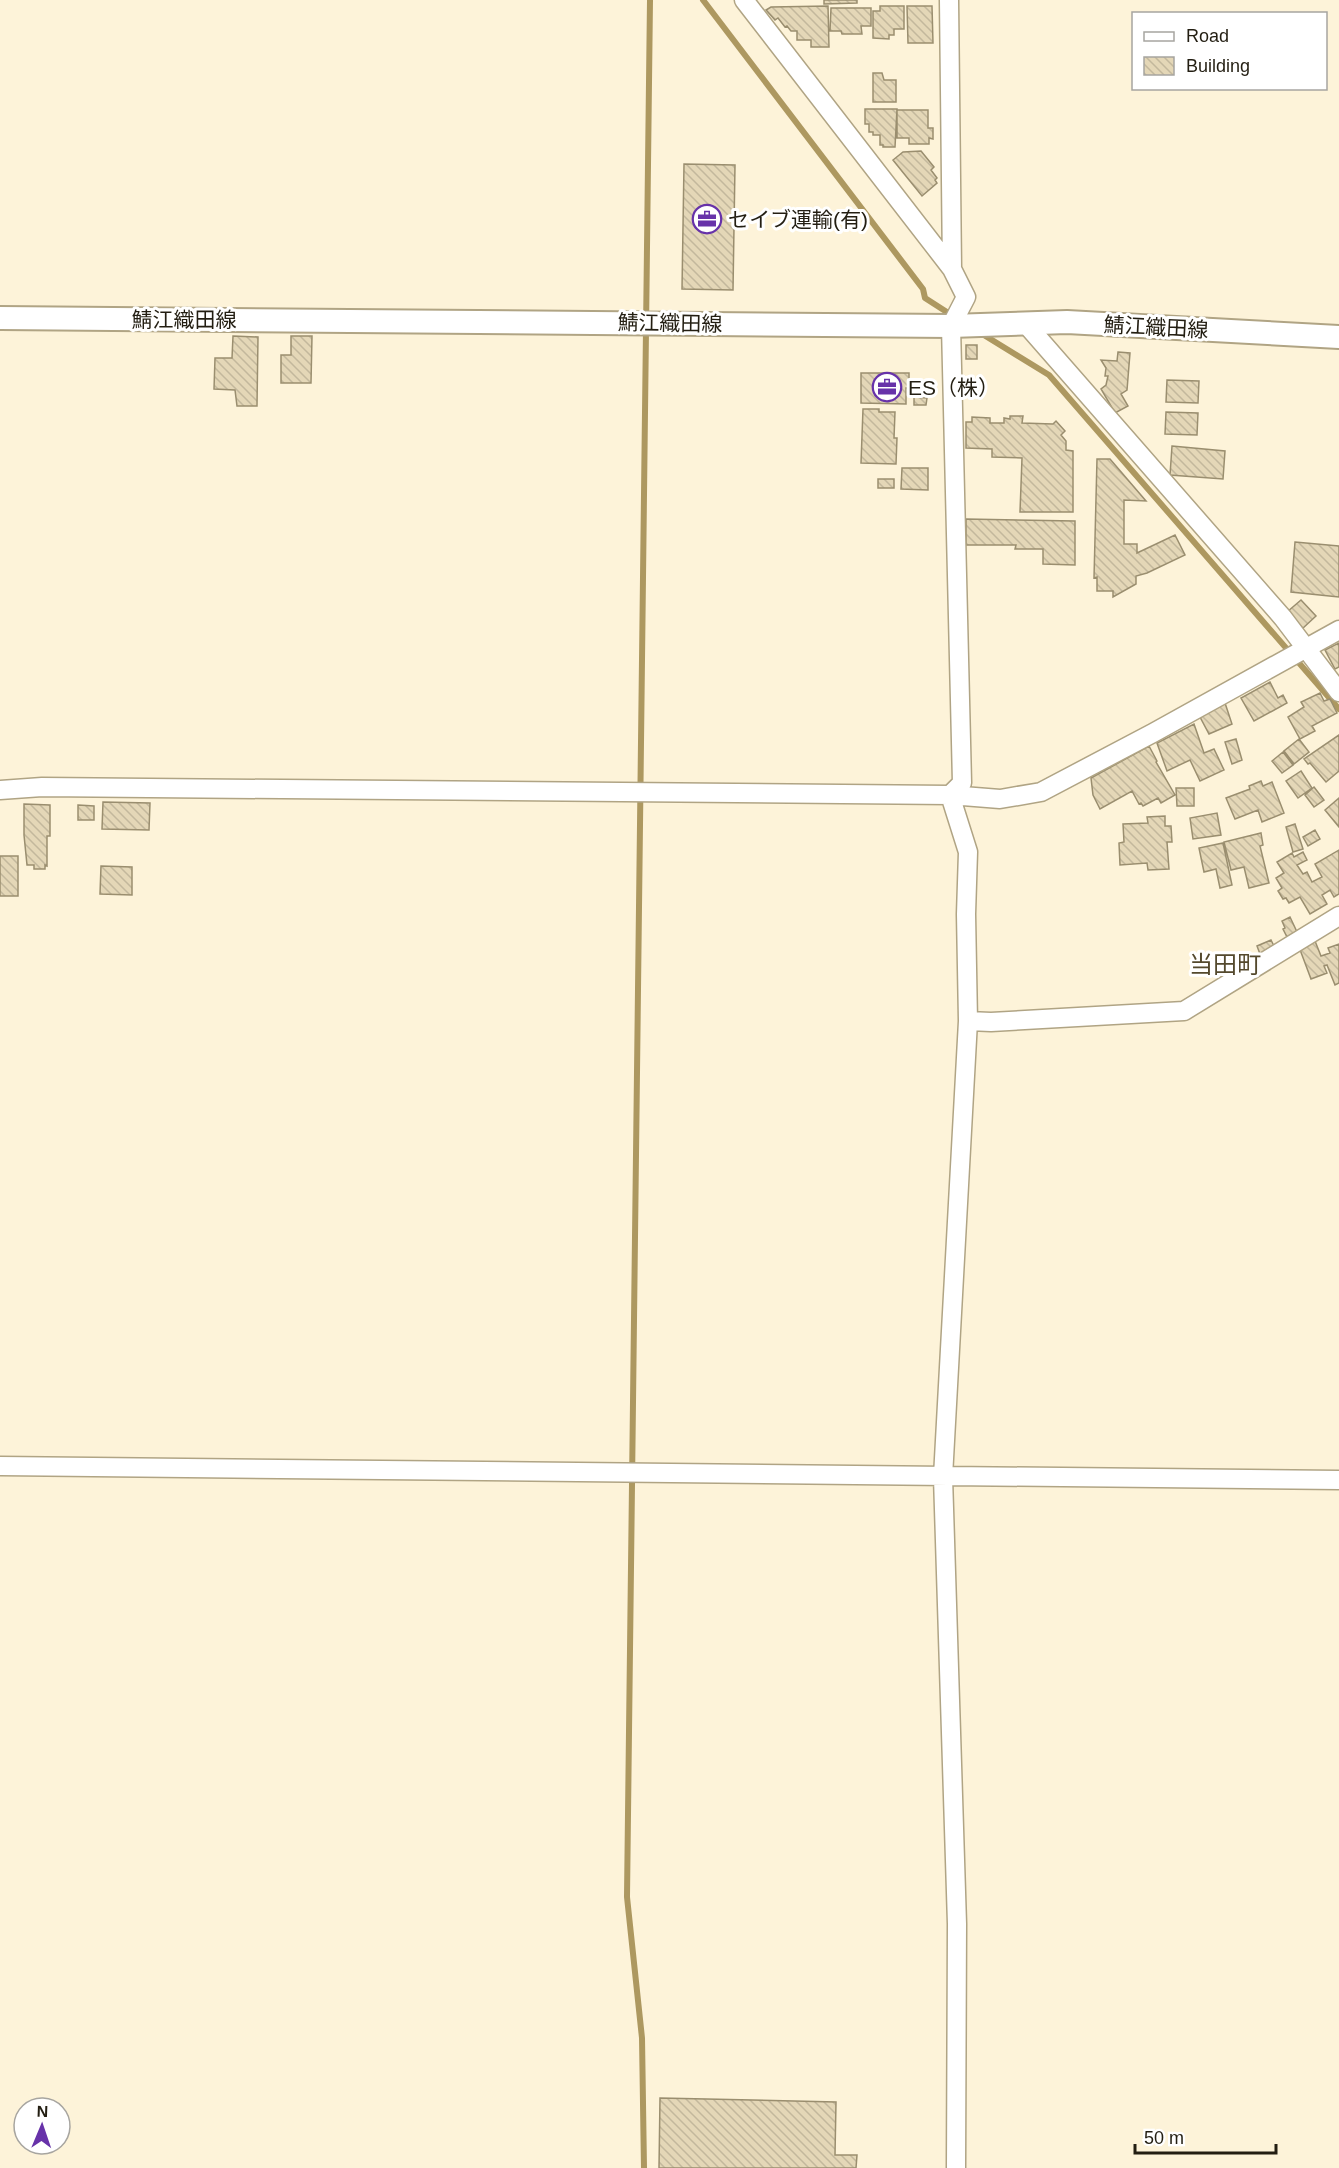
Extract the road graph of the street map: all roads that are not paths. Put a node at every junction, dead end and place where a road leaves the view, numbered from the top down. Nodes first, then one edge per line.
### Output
1 (744, 0) edge
2 (949, 0) edge
3 (952, 268) junction
4 (0, 318) edge
5 (1025, 323) junction
6 (951, 326) junction
7 (1339, 337) edge
8 (1339, 630) edge
9 (1305, 648) junction
10 (1339, 692) edge
11 (0, 790) edge
12 (950, 795) junction
13 (1339, 916) edge
14 (968, 1021) junction
15 (0, 1466) edge
16 (943, 1477) junction
17 (1339, 1480) edge
18 (956, 2168) edge

1 - 3 street
2 - 3 street
3 - 6 street
4 - 6 main road, 鯖江織田線
5 - 6 main road, 鯖江織田線
5 - 7 main road, 鯖江織田線
5 - 9 street
6 - 12 street
8 - 9 street
9 - 10 street
9 - 12 street
11 - 12 street
12 - 14 street
13 - 14 street
14 - 16 street
15 - 16 street
16 - 17 street
16 - 18 street

